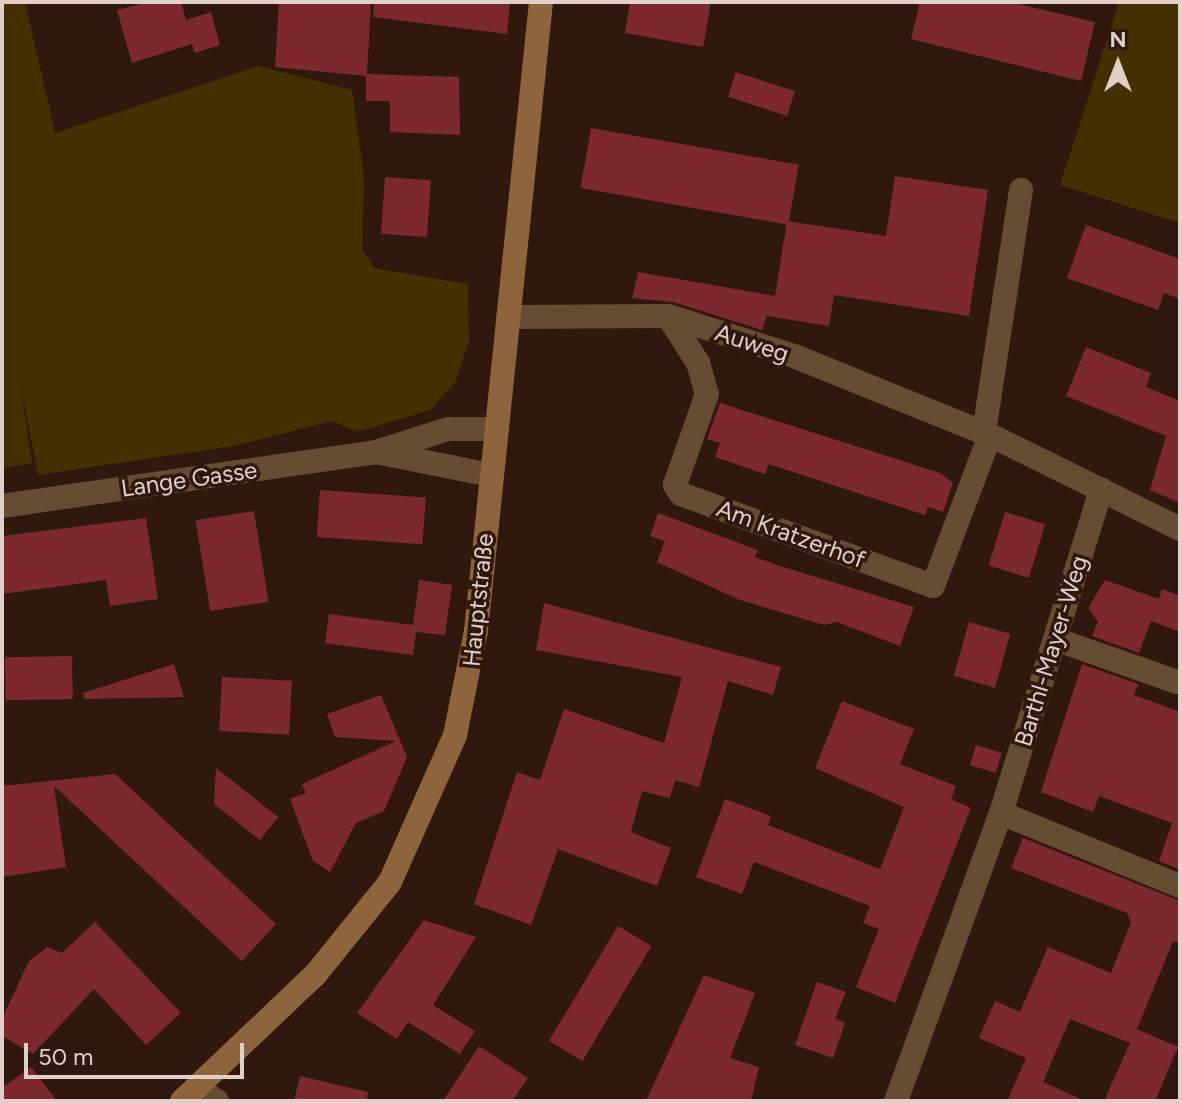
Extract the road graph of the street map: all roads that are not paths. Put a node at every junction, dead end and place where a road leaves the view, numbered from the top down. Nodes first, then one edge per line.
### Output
1 (541, 2) edge
2 (1021, 190) dead end
3 (668, 316) junction
4 (508, 317) junction
5 (497, 429) junction
6 (987, 434) junction
7 (376, 452) junction
8 (491, 475) junction
9 (1101, 489) junction
10 (2, 506) edge
11 (1180, 529) edge
12 (1055, 639) junction
13 (1177, 682) dead end
14 (1001, 813) junction
15 (1180, 886) edge
16 (199, 1097) edge
17 (896, 1101) edge

1 - 4 main road, Hauptstraße
2 - 6 street
3 - 4 street, Auweg
3 - 6 street, Auweg
3 - 6 street, Am Kratzerhof
4 - 5 main road, Hauptstraße
5 - 7 street, Lange Gasse
5 - 8 main road, Hauptstraße
6 - 9 street, Auweg
7 - 8 street, Lange Gasse
7 - 10 street, Lange Gasse
8 - 16 main road, Hauptstraße
9 - 11 street, Auweg
9 - 12 street, Barthl-Mayer-Weg
12 - 13 street
12 - 14 street, Barthl-Mayer-Weg
14 - 15 street
14 - 17 street, Barthl-Mayer-Weg

